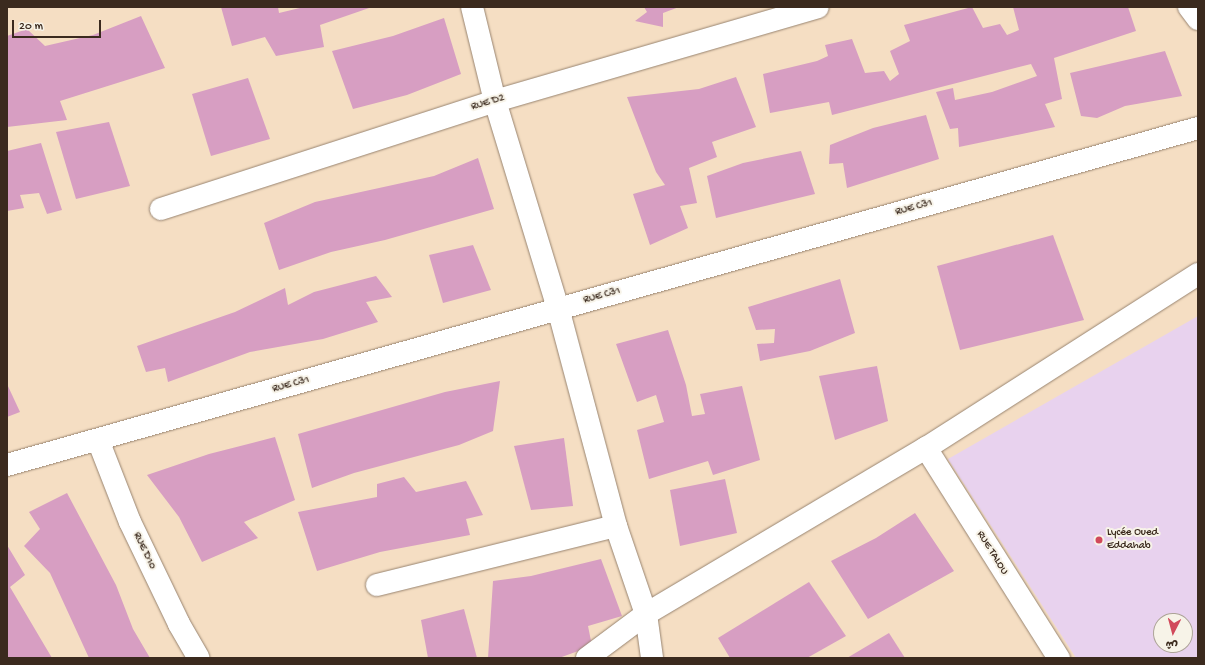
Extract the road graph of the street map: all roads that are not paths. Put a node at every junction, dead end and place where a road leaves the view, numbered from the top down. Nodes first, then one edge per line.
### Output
1 (472, 7) edge
2 (818, 7) edge
3 (1189, 7) edge
4 (1198, 20) edge
5 (495, 101) junction
6 (1198, 128) edge
7 (161, 208) dead end
8 (1198, 274) edge
9 (558, 308) junction
10 (98, 440) junction
11 (926, 448) junction
12 (7, 464) edge
13 (616, 526) junction
14 (377, 585) dead end
15 (646, 614) junction
16 (1055, 657) edge
17 (199, 658) edge
18 (587, 658) edge
19 (652, 658) edge

1 - 5 street
2 - 5 street, RUE D2
3 - 4 street
5 - 7 street, RUE D2
5 - 9 street
6 - 9 street, RUE C31
8 - 11 street
9 - 10 street, RUE C31
9 - 13 street
10 - 12 street, RUE C31
10 - 17 street, RUE D10
11 - 15 street
11 - 16 street, RUE TALOU
13 - 14 street
13 - 15 street
15 - 18 street
15 - 19 street

